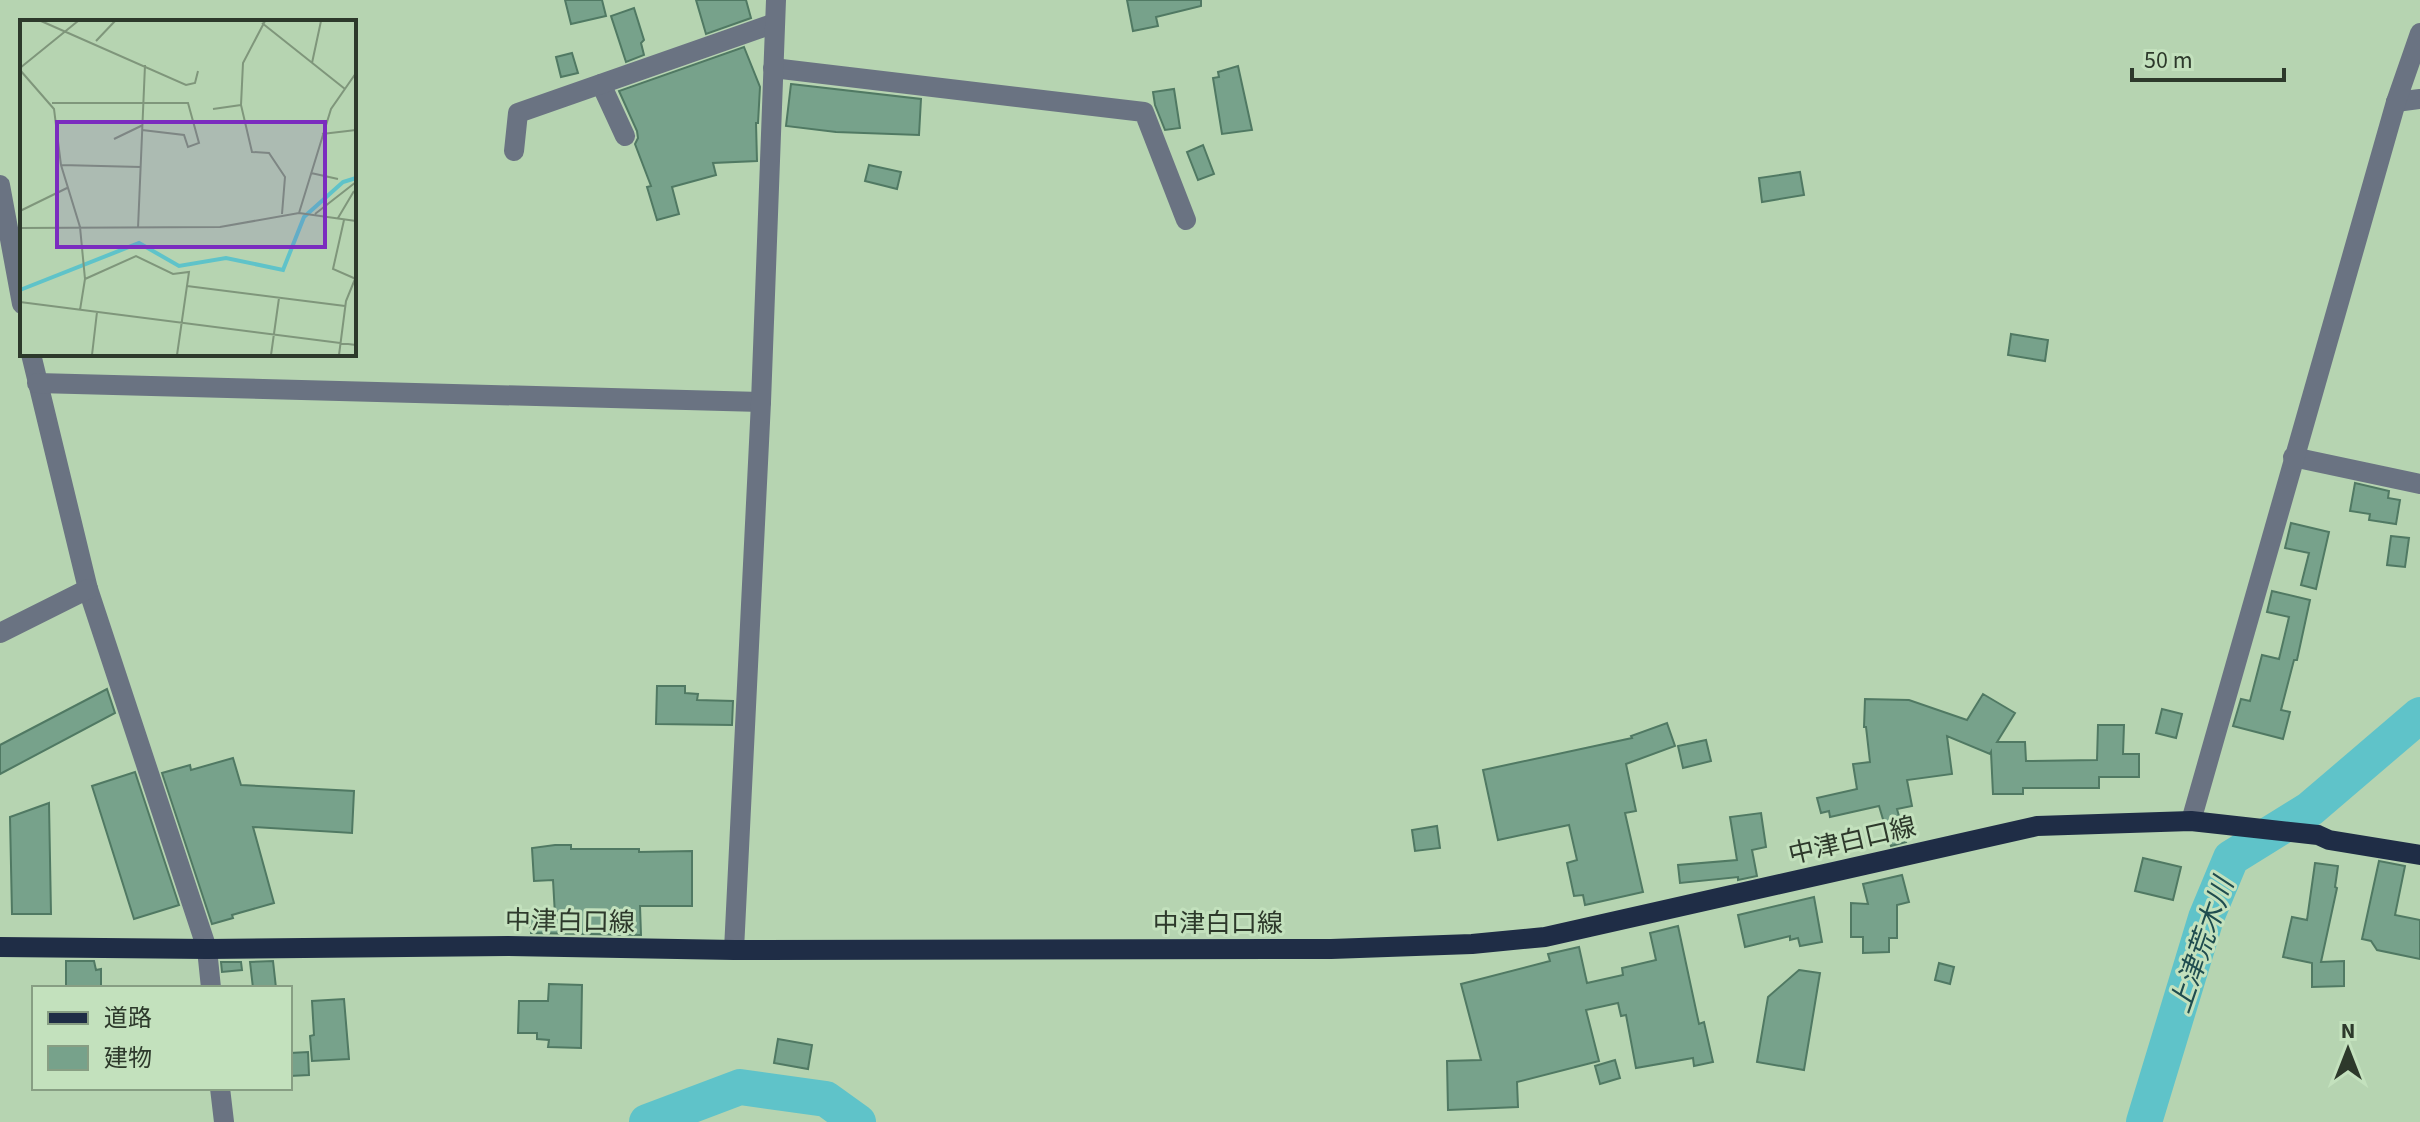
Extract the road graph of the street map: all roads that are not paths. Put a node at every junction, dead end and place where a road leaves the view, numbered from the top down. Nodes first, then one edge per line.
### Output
1 (776, 0) edge
2 (775, 23) junction
3 (2420, 33) edge
4 (773, 68) junction
5 (601, 84) junction
6 (2420, 99) edge
7 (2396, 102) junction
8 (625, 136) dead end
9 (514, 151) dead end
10 (0, 185) edge
11 (1186, 220) dead end
12 (20, 293) edge
13 (31, 356) edge
14 (37, 383) junction
15 (761, 402) junction
16 (2293, 457) junction
17 (2420, 484) edge
18 (88, 589) junction
19 (0, 633) edge
20 (2191, 821) junction
21 (2420, 855) edge
22 (0, 947) edge
23 (207, 949) junction
24 (734, 950) junction
25 (211, 986) edge
26 (220, 1090) edge
27 (224, 1122) edge

1 - 2 street
2 - 4 street
2 - 5 street
3 - 7 street
4 - 11 street
4 - 15 street
5 - 8 street
5 - 9 street
6 - 7 street
7 - 16 street
10 - 12 street
13 - 14 street
14 - 15 street
14 - 18 street
15 - 24 street
16 - 17 street
16 - 20 street
18 - 19 street
18 - 23 street
20 - 21 main road, 中津白口線
20 - 24 main road, 中津白口線
22 - 23 main road, 中津白口線
23 - 24 main road, 中津白口線
23 - 25 street
26 - 27 street

